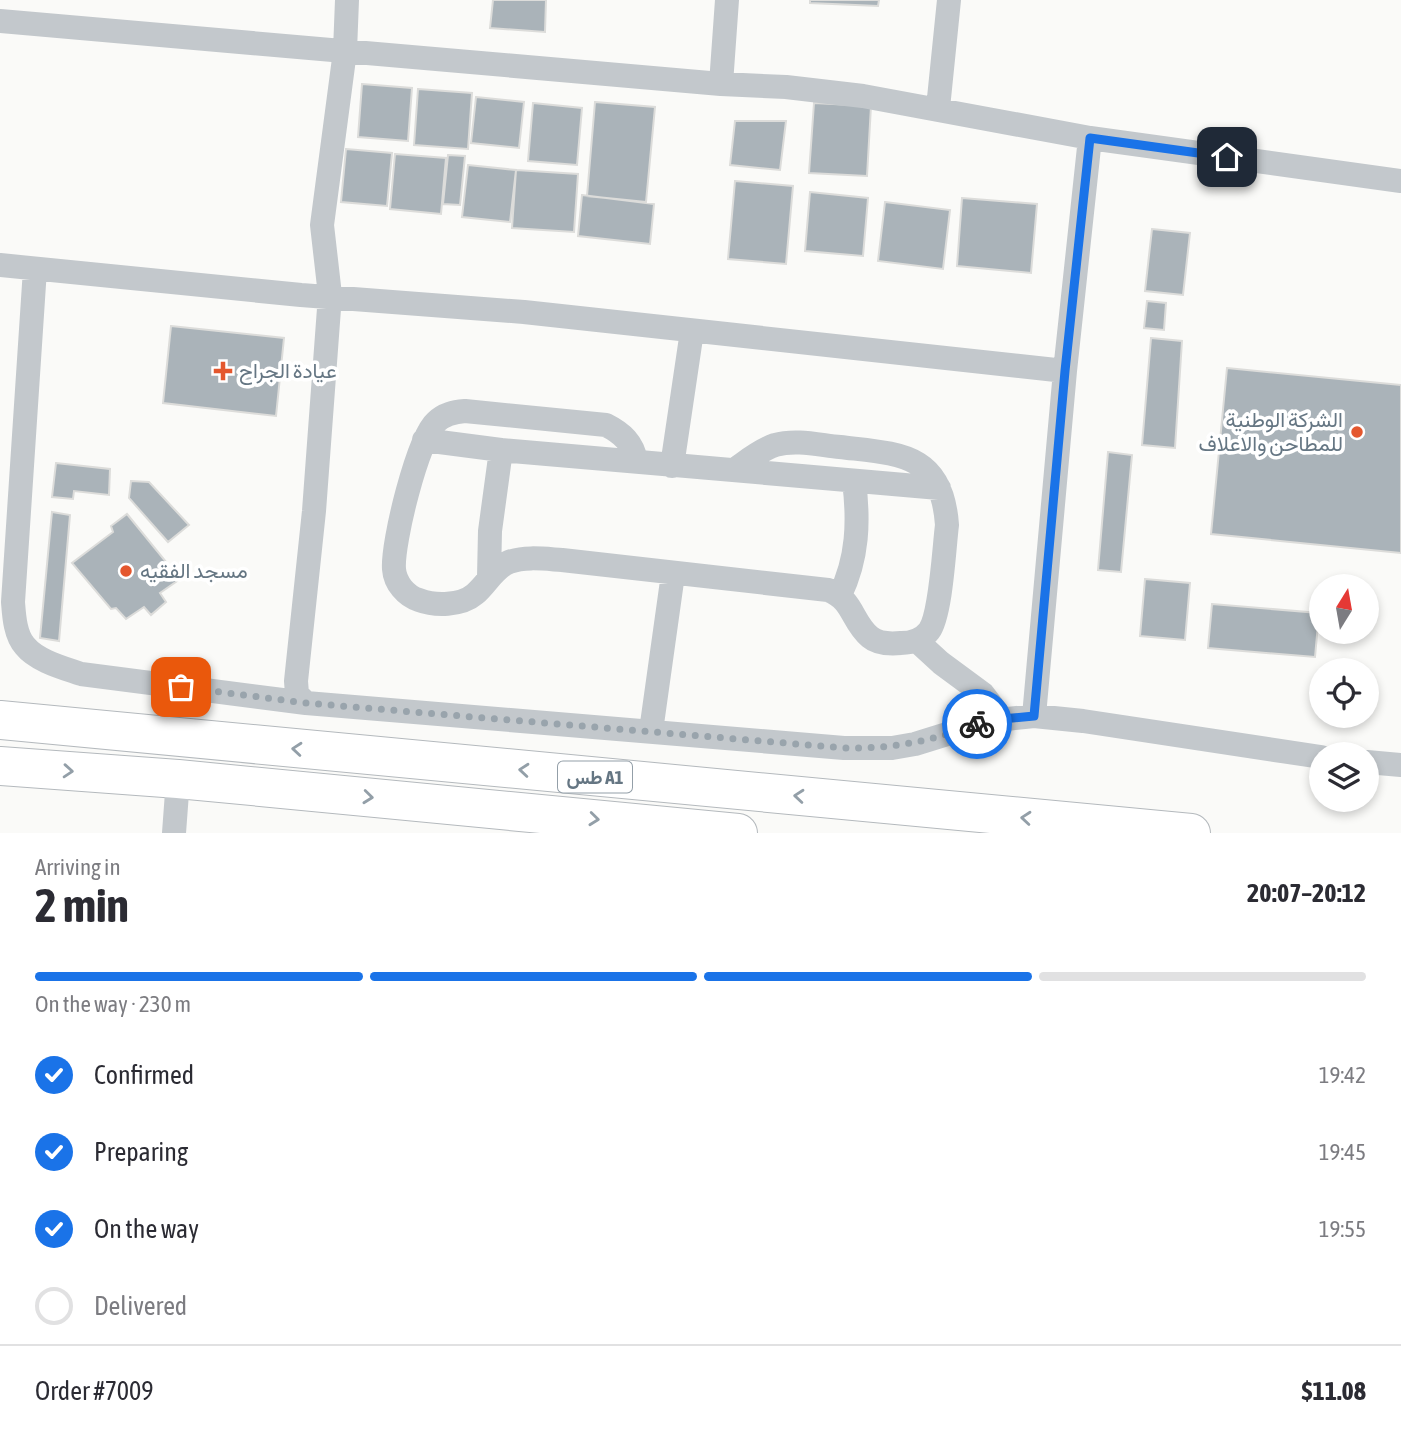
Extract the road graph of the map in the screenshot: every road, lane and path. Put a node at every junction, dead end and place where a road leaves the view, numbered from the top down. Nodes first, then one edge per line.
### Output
1 (347, 0) edge
2 (727, 0) edge
3 (949, 0) edge
4 (0, 22) edge
5 (345, 51) junction
6 (720, 84) junction
7 (938, 108) junction
8 (1090, 138) junction
9 (1401, 181) edge
10 (0, 265) edge
11 (35, 269) junction
12 (330, 295) junction
13 (692, 331) junction
14 (1065, 371) junction
15 (425, 440) junction
16 (501, 450) junction
17 (636, 461) junction
18 (672, 466) junction
19 (734, 470) junction
20 (854, 481) junction
21 (939, 488) junction
22 (673, 574) junction
23 (489, 577) junction
24 (840, 595) junction
25 (917, 640) junction
26 (306, 703) junction
27 (1034, 716) junction
28 (1002, 719) junction
29 (0, 720) edge
30 (651, 731) junction
31 (1309, 755) edge
32 (1379, 763) edge
33 (1401, 765) edge
34 (0, 766) edge
35 (178, 779) junction
36 (174, 833) edge
37 (738, 833) edge
38 (1191, 833) edge

1 - 5 street
2 - 6 street
3 - 7 street
4 - 5 street
5 - 6 street
5 - 12 street
6 - 7 street
7 - 8 street
8 - 9 street
8 - 14 street
10 - 11 street
11 - 12 street
11 - 26 street
12 - 13 street
12 - 26 street
13 - 14 street
13 - 18 street
14 - 27 street
15 - 16 street
15 - 17 street
15 - 23 street
16 - 17 street
16 - 23 street
17 - 18 street
18 - 19 street
19 - 20 street
19 - 21 street
20 - 21 street
20 - 24 street
21 - 25 street
22 - 23 street
22 - 24 street
22 - 30 street
24 - 25 street
25 - 28 street
26 - 30 street
27 - 28 street
27 - 31 street
28 - 30 street
38 -> 29 highway, طس A1
32 - 33 street
34 -> 35 highway, طس A1
35 - 36 street
35 -> 37 highway, طس A1

